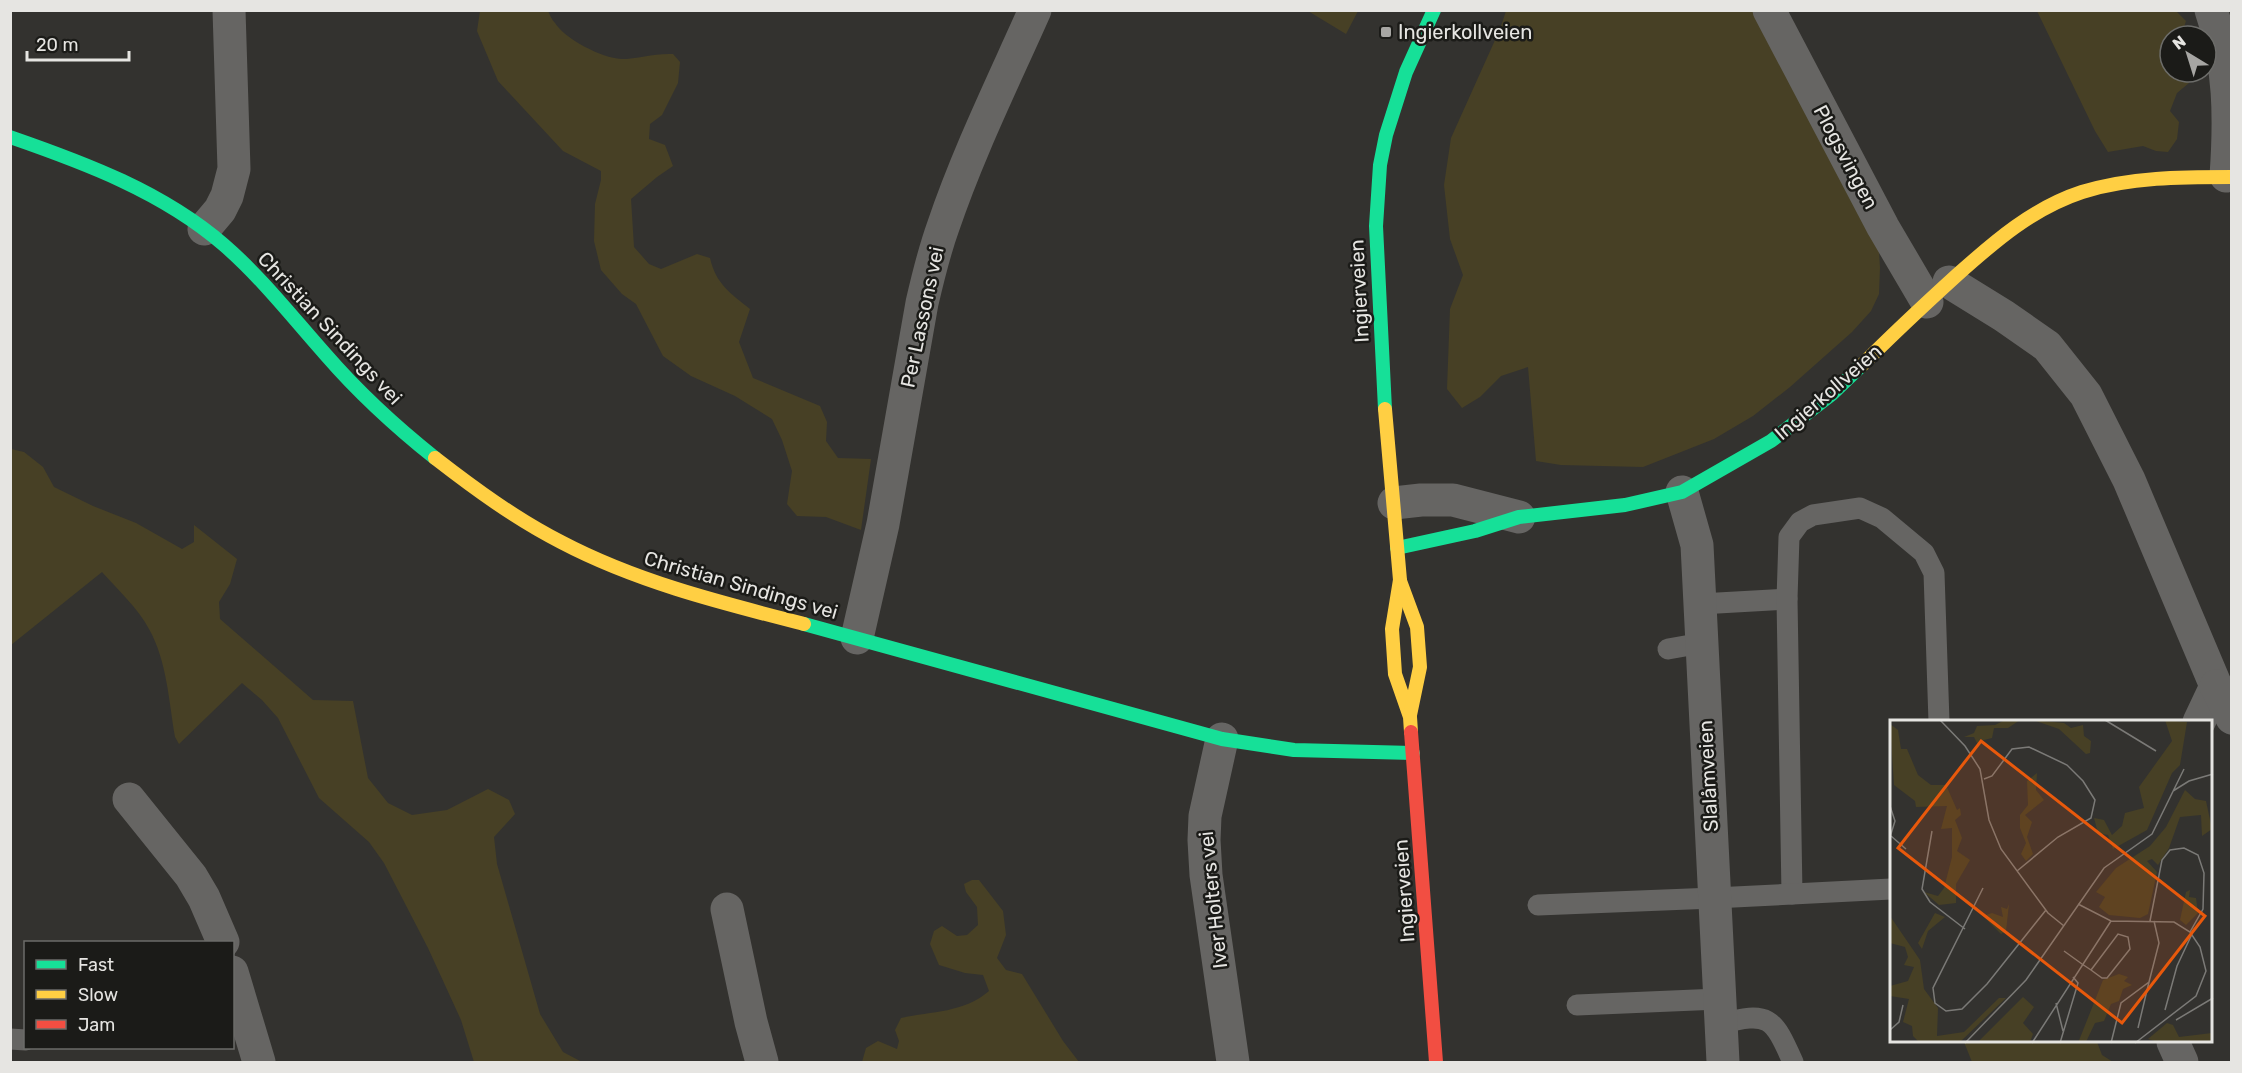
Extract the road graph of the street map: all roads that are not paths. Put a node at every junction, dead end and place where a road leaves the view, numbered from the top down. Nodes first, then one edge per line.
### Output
1 (229, 10) edge
2 (1035, 10) edge
3 (1434, 10) edge
4 (1769, 10) edge
5 (2211, 10) edge
6 (10, 137) edge
7 (2229, 177) edge
8 (204, 229) junction
9 (1938, 292) junction
10 (1682, 492) junction
11 (1394, 503) junction
12 (1519, 518) junction
13 (1397, 548) junction
14 (1400, 580) junction
15 (1787, 599) junction
16 (1700, 604) junction
17 (857, 638) junction
18 (1702, 643) junction
19 (1668, 649) dead end
20 (2216, 686) junction
21 (1410, 717) junction
22 (2232, 718) edge
23 (1939, 720) edge
24 (2200, 720) edge
25 (1222, 739) junction
26 (1413, 753) junction
27 (129, 799) dead end
28 (1890, 889) edge
29 (1792, 894) junction
30 (1714, 898) junction
31 (1538, 905) dead end
32 (727, 909) dead end
33 (223, 941) edge
34 (234, 978) edge
35 (1577, 1005) dead end
36 (1719, 1012) junction
37 (2174, 1043) edge
38 (260, 1062) edge
39 (762, 1062) edge
40 (1233, 1062) edge
41 (1436, 1062) edge
42 (1723, 1062) edge
43 (1792, 1062) edge
44 (2182, 1062) edge

1 - 8 street
2 - 17 street, Per Lassons vei
3 - 11 street, Ingierveien
4 - 9 street, Plogsvingen
5 - 7 street
6 - 8 street, Christian Sindings vei
7 - 9 street, Ingierkollveien
8 - 17 street, Christian Sindings vei
9 - 10 street, Ingierkollveien
9 - 20 street
10 - 12 street, Ingierkollveien
10 - 16 street, Slalåmveien
11 - 12 street, Ingierkollveien
11 - 13 street, Ingierveien
12 - 13 street, Ingierkollveien
13 - 14 street, Ingierveien
14 - 21 street, Ingierveien
14 - 21 street, Ingierveien
15 - 16 lane
15 - 23 lane
15 - 29 lane
16 - 18 street, Slalåmveien
17 - 25 street, Christian Sindings vei
18 - 19 lane
18 - 30 street, Slalåmveien
20 - 22 street
20 - 24 street
21 - 26 street, Ingierveien
25 - 26 street, Christian Sindings vei
25 - 40 street, Iver Holters vei
26 - 41 street, Ingierveien
27 - 33 street
28 - 29 lane
29 - 30 lane
30 - 31 lane
30 - 36 street, Slalåmveien
32 - 39 street
34 - 38 street
35 - 36 lane
36 - 42 street, Slalåmveien
36 - 43 lane
37 - 44 street

